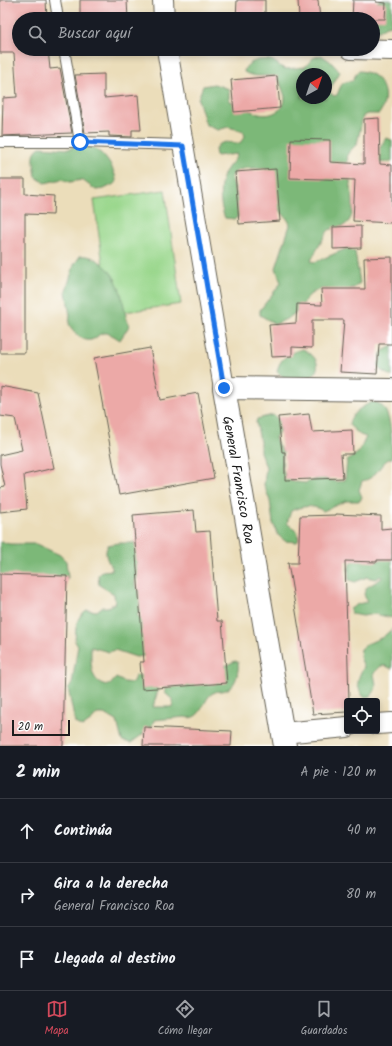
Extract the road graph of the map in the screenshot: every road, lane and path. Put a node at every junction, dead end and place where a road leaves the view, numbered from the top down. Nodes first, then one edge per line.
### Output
1 (55, 0) edge
2 (163, 0) edge
3 (57, 12) edge
4 (164, 12) edge
5 (380, 50) edge
6 (392, 50) edge
7 (65, 56) edge
8 (168, 56) edge
9 (0, 141) edge
10 (80, 142) junction
11 (183, 146) junction
12 (224, 388) junction
13 (392, 390) edge
14 (392, 723) edge
15 (380, 724) edge
16 (344, 728) edge
17 (283, 739) edge

1 - 3 lane
2 - 4 street
5 - 6 street
7 - 10 lane
8 - 11 street, General Francisco Roa
9 - 10 lane
10 - 11 lane
11 - 12 street, General Francisco Roa
12 - 13 street
12 - 17 street, General Francisco Roa
14 - 15 street
16 - 17 street

